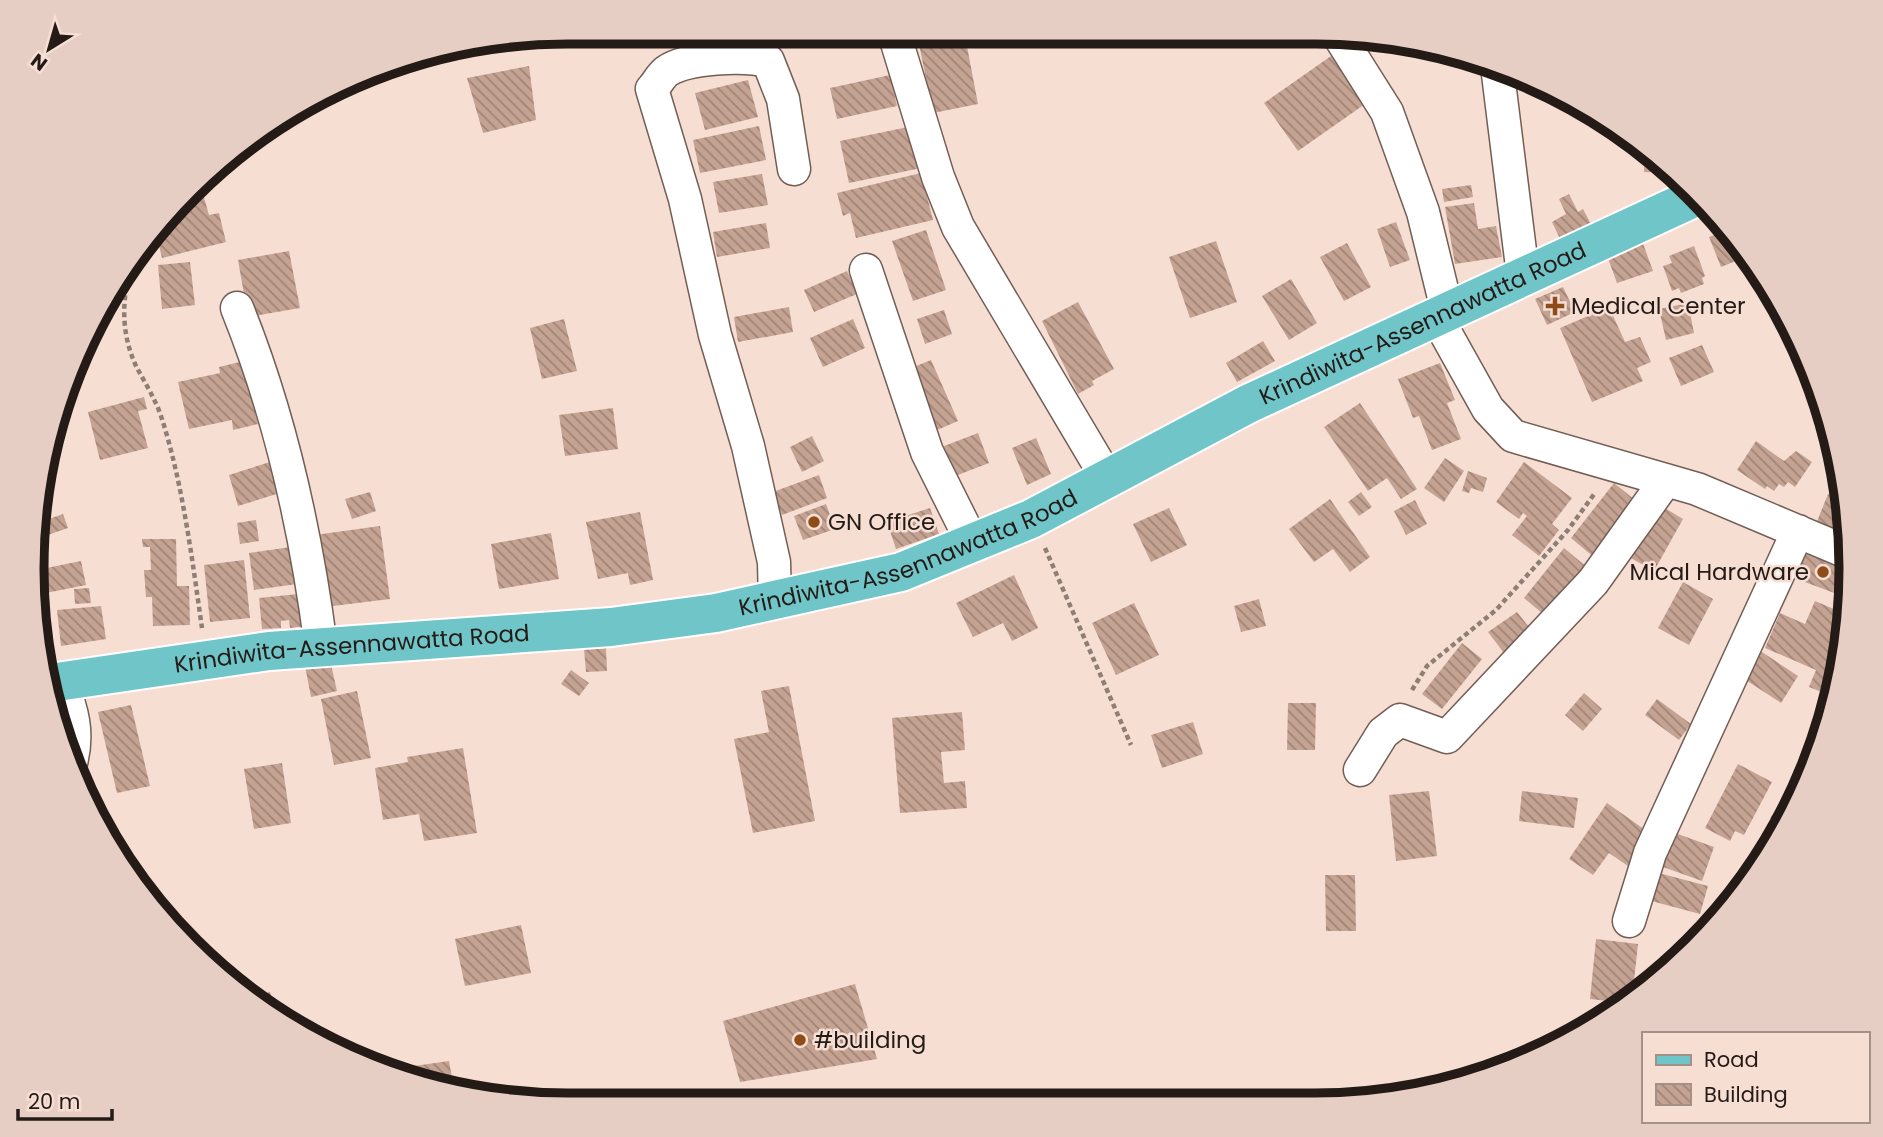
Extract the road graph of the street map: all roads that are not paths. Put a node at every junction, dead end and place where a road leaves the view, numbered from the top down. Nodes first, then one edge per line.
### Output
1 (897, 44) edge
2 (1345, 45) edge
3 (1498, 78) edge
4 (794, 169) dead end
5 (1689, 200) edge
6 (866, 270) dead end
7 (1523, 275) junction
8 (237, 308) dead end
9 (1442, 313) junction
10 (1108, 478) junction
11 (1666, 480) junction
12 (1798, 531) junction
13 (972, 542) junction
14 (1838, 548) edge
15 (775, 603) junction
16 (321, 647) junction
17 (56, 682) edge
18 (57, 684) edge
19 (75, 746) edge
20 (1360, 770) dead end
21 (1629, 921) dead end

1 - 10 street
2 - 9 street
3 - 7 street
4 - 15 street
5 - 7 main road, Krindiwita-Assennawatta Road
6 - 13 street
7 - 9 main road, Krindiwita-Assennawatta Road
8 - 16 street
9 - 10 main road, Krindiwita-Assennawatta Road
9 - 11 street
10 - 13 main road, Krindiwita-Assennawatta Road
11 - 12 street
11 - 20 street
12 - 14 street
12 - 21 street
13 - 15 main road, Krindiwita-Assennawatta Road
15 - 16 main road, Krindiwita-Assennawatta Road
16 - 17 main road, Krindiwita-Assennawatta Road
18 - 19 street

